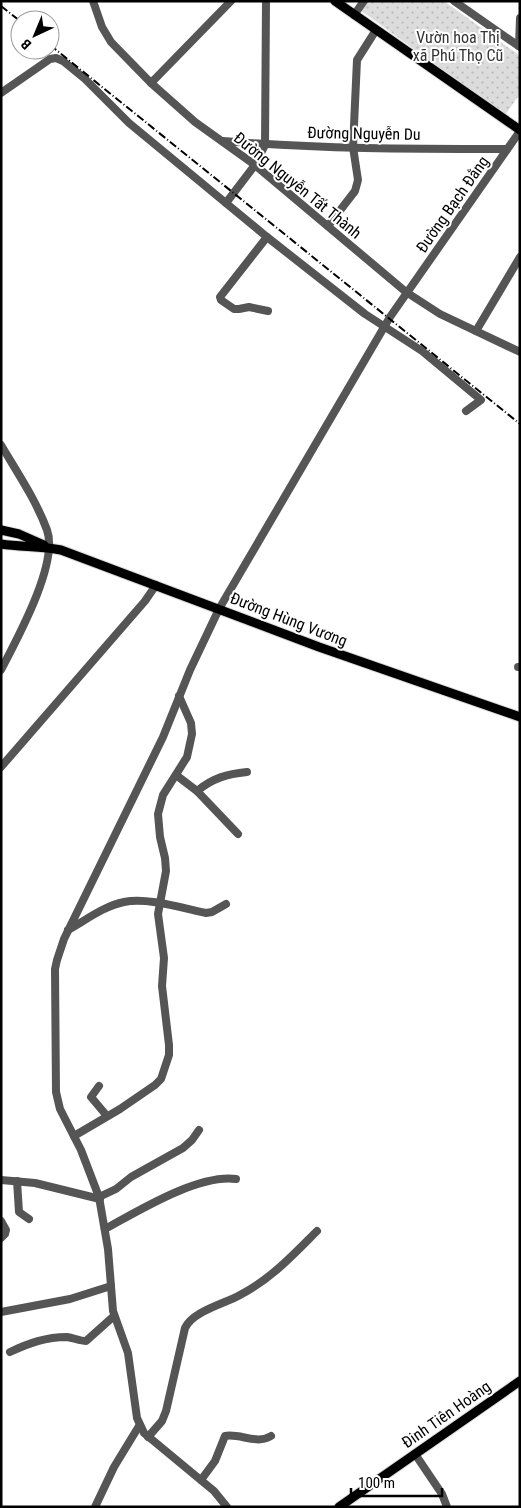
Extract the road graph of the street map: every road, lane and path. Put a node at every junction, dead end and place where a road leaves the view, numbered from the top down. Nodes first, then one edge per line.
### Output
1 (93, 1) edge
2 (231, 1) edge
3 (266, 1) edge
4 (335, 1) edge
5 (364, 1) edge
6 (454, 1) edge
7 (354, 15) junction
8 (520, 18) edge
9 (376, 30) junction
10 (519, 47) edge
11 (151, 83) junction
12 (1, 93) edge
13 (520, 131) edge
14 (221, 141) junction
15 (265, 145) junction
16 (353, 147) junction
17 (507, 149) junction
18 (255, 165) junction
19 (226, 203) junction
20 (328, 226) junction
21 (268, 237) junction
22 (520, 257) edge
23 (406, 292) junction
24 (268, 311) dead end
25 (384, 328) junction
26 (476, 331) junction
27 (520, 352) edge
28 (466, 411) dead end
29 (1, 445) edge
30 (1, 530) edge
31 (1, 544) edge
32 (49, 547) junction
33 (156, 585) junction
34 (219, 609) junction
35 (1, 670) edge
36 (179, 696) junction
37 (520, 717) edge
38 (1, 767) edge
39 (247, 772) dead end
40 (176, 775) junction
41 (197, 791) junction
42 (238, 834) dead end
43 (159, 904) junction
44 (226, 904) dead end
45 (68, 930) junction
46 (99, 1086) dead end
47 (108, 1116) junction
48 (199, 1130) dead end
49 (74, 1136) junction
50 (236, 1179) dead end
51 (1, 1180) edge
52 (17, 1181) junction
53 (100, 1198) junction
54 (29, 1219) dead end
55 (1, 1221) edge
56 (104, 1229) junction
57 (317, 1231) dead end
58 (1, 1238) edge
59 (111, 1286) junction
60 (1, 1312) edge
61 (114, 1316) junction
62 (10, 1352) dead end
63 (520, 1381) edge
64 (139, 1426) junction
65 (271, 1436) dead end
66 (148, 1437) junction
67 (415, 1454) junction
68 (201, 1480) junction
69 (95, 1507) edge
70 (227, 1507) edge
71 (339, 1507) edge
72 (447, 1507) edge

1 - 11 street, Đường Nguyễn Tất Thành
2 - 11 street
3 - 15 street
4 - 7 main road
5 - 7 street
6 - 10 street
7 - 9 main road
8 - 10 street
9 - 13 main road
9 - 16 street
11 - 14 street, Đường Nguyễn Tất Thành
12 - 19 street
13 - 17 street, Đường Bạch Đằng
14 - 15 street, Đường Nguyễn Du
14 - 18 street, Đường Nguyễn Tất Thành
15 - 16 street, Đường Nguyễn Du
15 - 18 street
16 - 17 street, Đường Nguyễn Du
16 - 20 street
17 - 23 street, Đường Bạch Đằng
18 - 19 street
18 - 20 street, Đường Nguyễn Tất Thành
19 - 21 street
20 - 23 street, Đường Nguyễn Tất Thành
21 - 24 street
21 - 25 street
22 - 26 street
23 - 25 street, Đường Bạch Đằng
23 - 26 street, Đường Nguyễn Tất Thành
25 - 28 street
25 - 34 street, Đường Bạch Đằng
26 - 27 street, Đường Nguyễn Tất Thành
29 - 32 street
30 - 32 main road, Đường Hùng Vương
31 - 32 main road, Đường Hùng Vương
32 - 33 main road, Đường Hùng Vương
32 - 35 street
33 - 34 main road, Đường Hùng Vương
33 - 38 street
34 - 36 street, Đường Bạch Đằng
34 - 37 main road, Đường Hùng Vương
36 - 40 street
36 - 45 street, Đường Bạch Đằng
39 - 41 street
40 - 41 street
40 - 43 street
41 - 42 street
43 - 44 street
43 - 45 street
43 - 47 street
45 - 49 street, Đường Bạch Đằng
46 - 47 street
47 - 49 street
48 - 53 street
49 - 53 street, Đường Bạch Đằng
50 - 56 street
51 - 52 street
52 - 53 street
52 - 54 street
53 - 56 street, Đường Bạch Đằng
55 - 58 street
56 - 59 street, Đường Bạch Đằng
57 - 66 street
59 - 60 street
59 - 61 street, Đường Bạch Đằng
61 - 62 street
61 - 64 street, Đường Bạch Đằng
63 - 67 main road, Đinh Tiên Hoàng
64 - 66 street
64 - 69 street
65 - 68 street
66 - 68 street
67 - 71 main road, Đinh Tiên Hoàng
67 - 72 street
68 - 70 street

